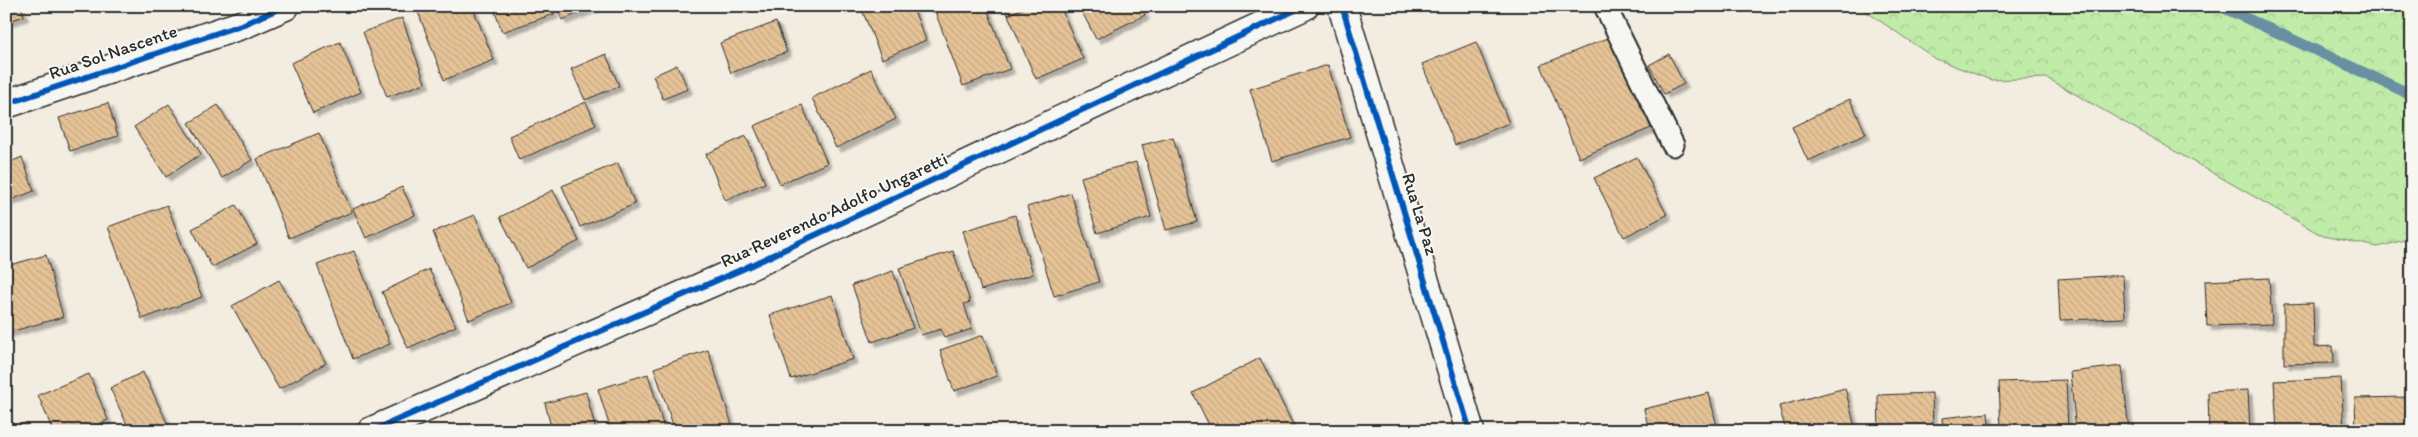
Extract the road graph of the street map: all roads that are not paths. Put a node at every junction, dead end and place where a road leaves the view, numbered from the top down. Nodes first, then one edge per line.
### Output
1 (285, 6) edge
2 (1304, 6) edge
3 (1342, 6) edge
4 (1605, 6) edge
5 (6, 104) edge
6 (1672, 145) dead end
7 (372, 431) edge
8 (1470, 431) edge

1 - 5 street, Rua Sol Nascente
2 - 7 street, Rua Reverendo Adolfo Ungaretti
3 - 8 street, Rua La Paz
4 - 6 lane

